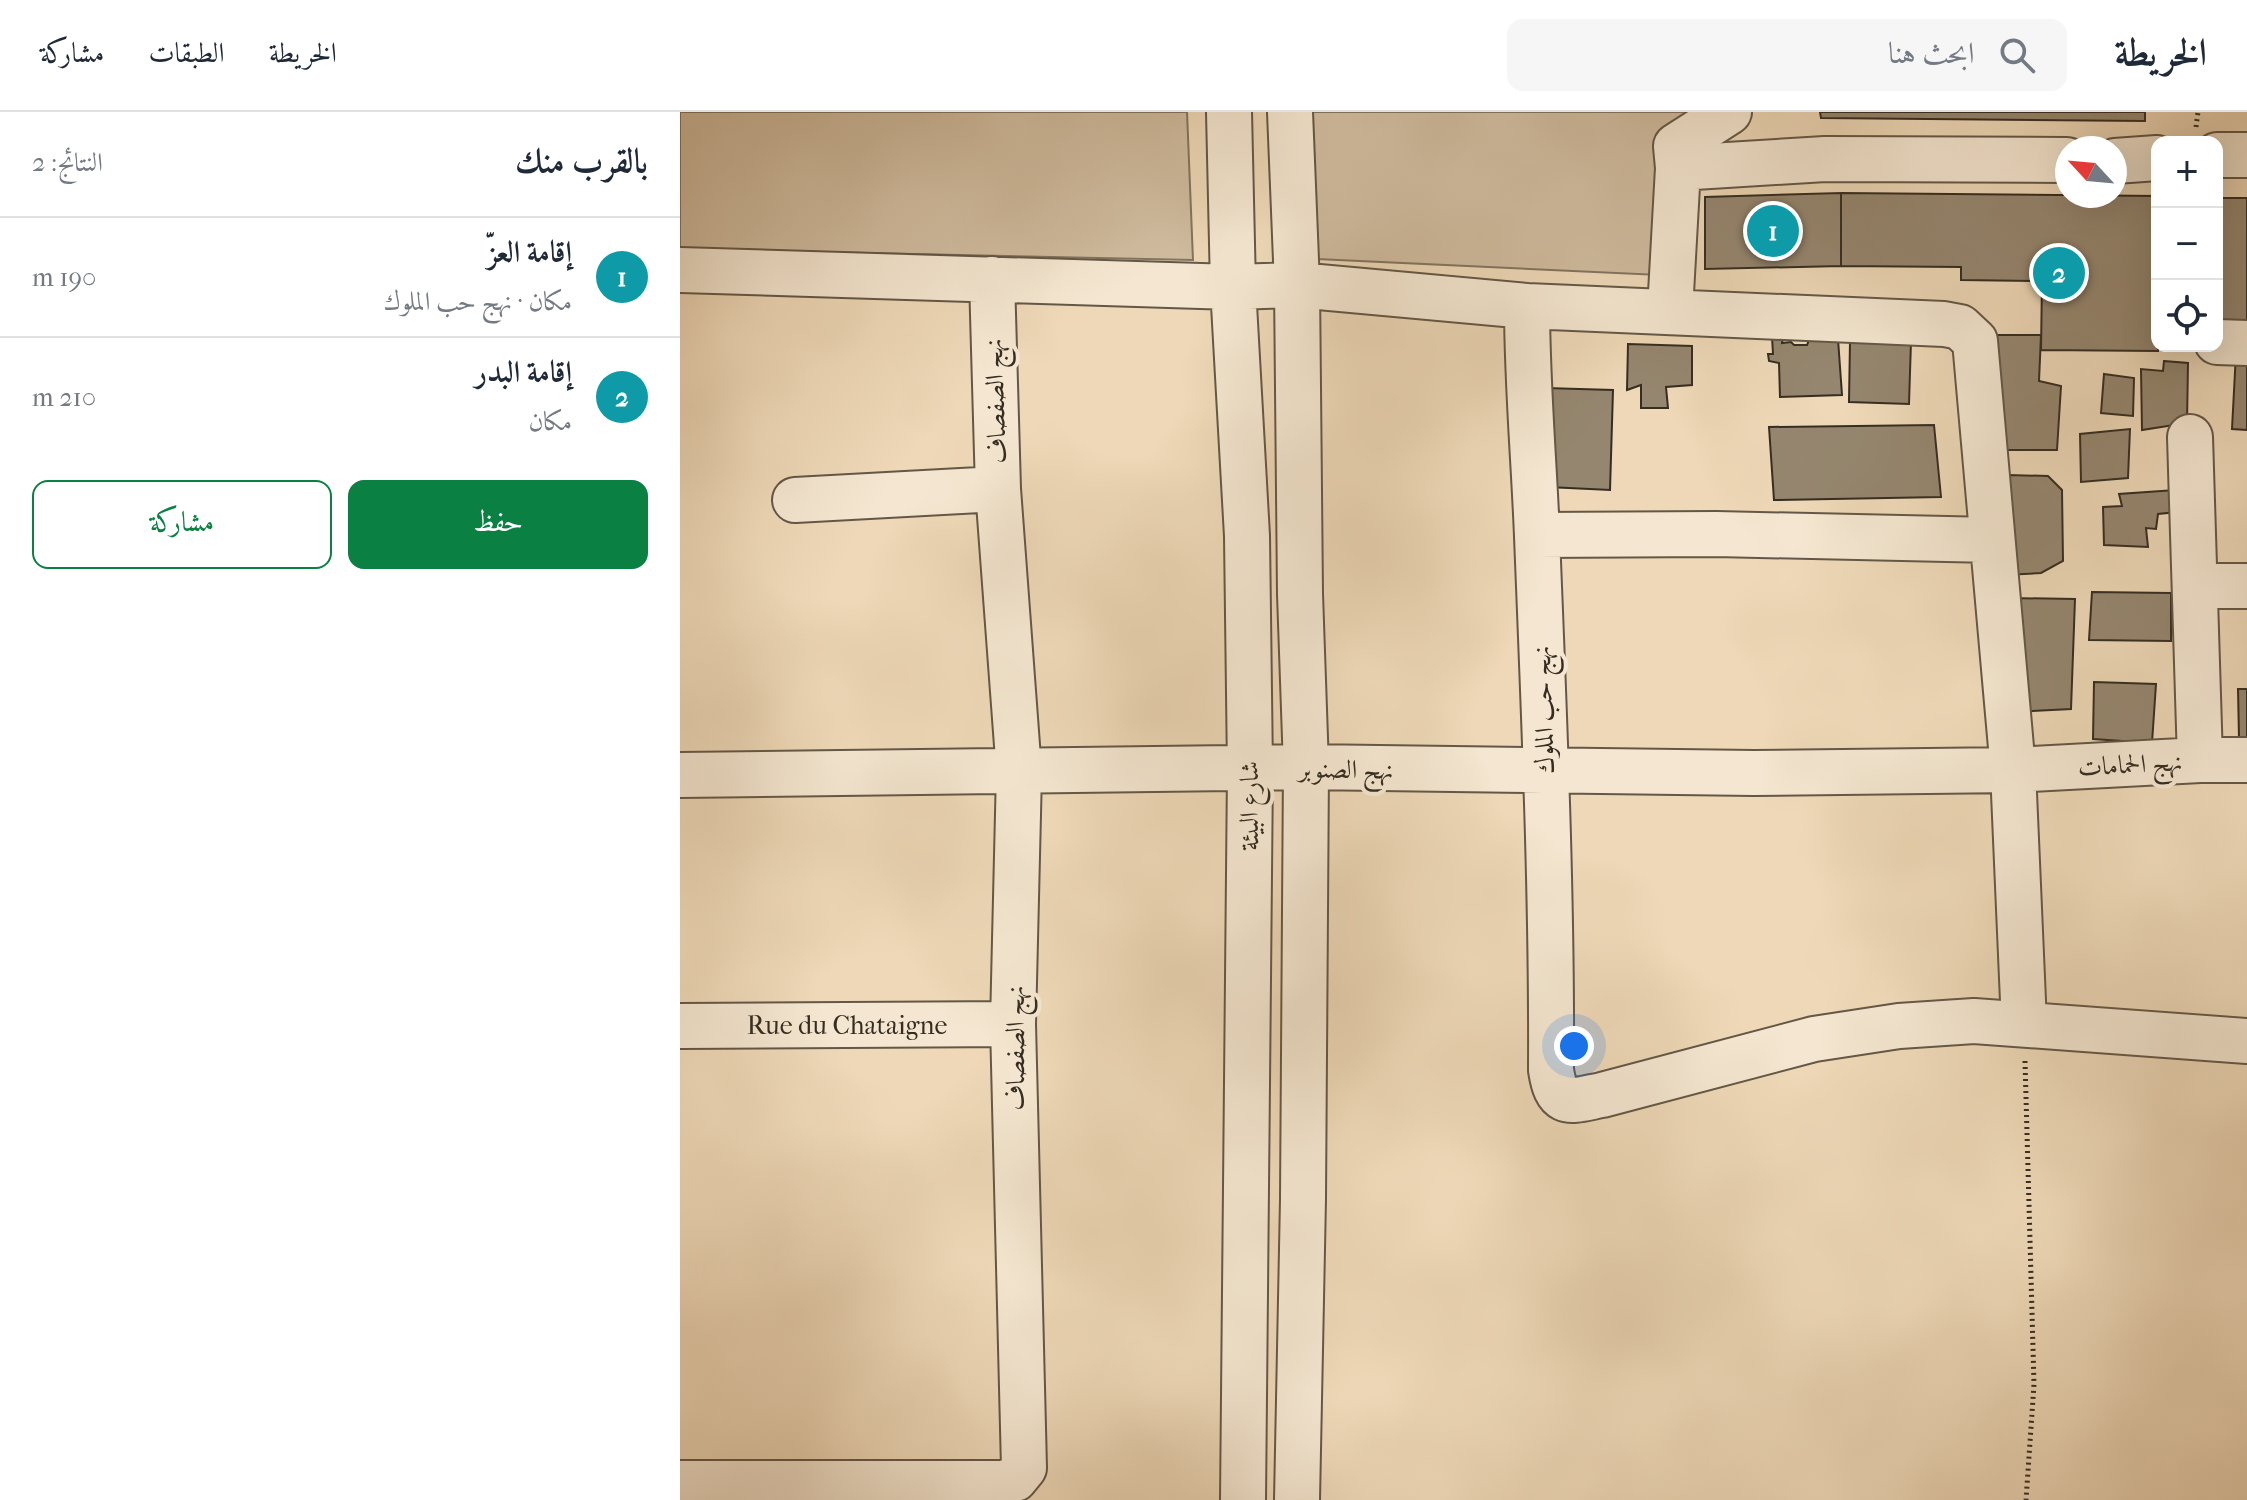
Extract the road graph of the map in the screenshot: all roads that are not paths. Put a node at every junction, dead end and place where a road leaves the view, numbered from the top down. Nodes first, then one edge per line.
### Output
1 (1229, 112) edge
2 (1290, 112) edge
3 (1729, 112) edge
4 (1676, 142) edge
5 (2223, 155) edge
6 (2247, 155) edge
7 (2151, 158) edge
8 (2055, 160) edge
9 (2127, 160) edge
10 (680, 270) edge
11 (992, 279) junction
12 (1297, 285) junction
13 (1233, 287) junction
14 (1527, 306) junction
15 (1670, 311) junction
16 (2223, 342) edge
17 (2247, 343) edge
18 (2190, 437) dead end
19 (998, 489) junction
20 (795, 500) dead end
21 (1537, 535) junction
22 (1992, 540) junction
23 (2195, 586) junction
24 (2247, 586) edge
25 (2200, 760) junction
26 (2247, 760) edge
27 (1306, 767) junction
28 (1250, 770) junction
29 (2013, 770) junction
30 (1019, 772) junction
31 (1546, 772) junction
32 (680, 775) edge
33 (1013, 1024) junction
34 (2024, 1024) junction
35 (680, 1026) edge
36 (2247, 1041) edge
37 (680, 1483) edge
38 (1243, 1500) edge
39 (1297, 1500) edge

1 - 13 street, شارع البيئة
2 - 12 street
3 - 4 street
4 - 8 street
4 - 15 street
5 - 6 street
7 - 9 street
10 - 11 street
11 - 13 street
11 - 19 street, نهج الصفصاف
12 - 13 street
12 - 14 street
12 - 27 street
13 - 28 street, شارع البيئة
14 - 15 street
14 - 21 street, نهج حب الملوك
15 - 22 street
16 - 17 street
18 - 23 street
19 - 20 street
19 - 30 street, نهج الصفصاف
21 - 22 street
21 - 31 street, نهج حب الملوك
22 - 29 street
23 - 24 street
23 - 25 street
25 - 26 street, نهج الحمامات
25 - 29 street, نهج الحمامات
27 - 28 street, نهج الصنوبر
27 - 31 street, نهج الصنوبر
27 - 39 street
28 - 30 street, نهج الصنوبر
28 - 38 street, شارع البيئة
29 - 31 street, نهج الصنوبر
29 - 34 street
30 - 32 street, نهج الصنوبر
30 - 33 street, نهج الصفصاف
31 - 34 street, نهج حب الملوك
33 - 35 street, Rue du Chataigne
33 - 37 street, نهج الصفصاف
34 - 36 street

